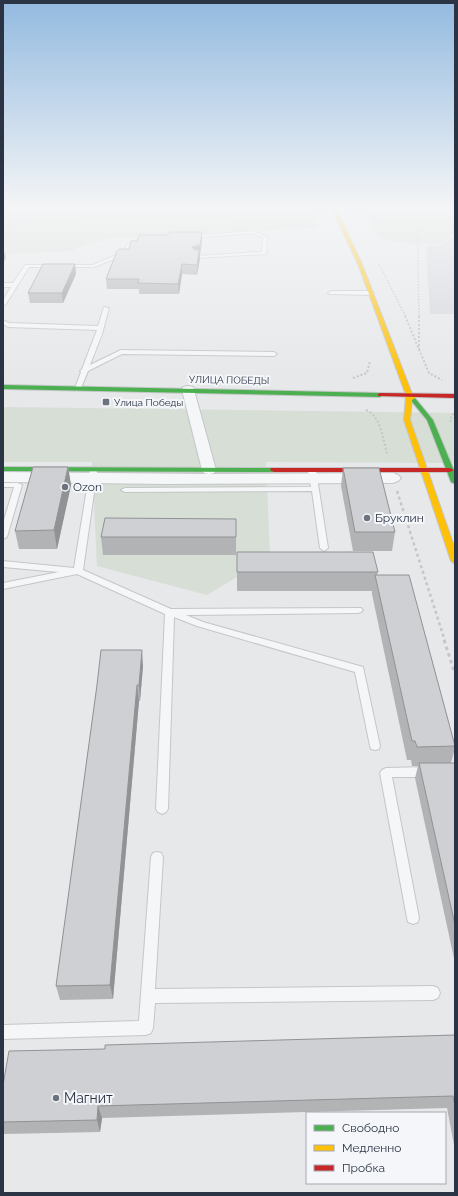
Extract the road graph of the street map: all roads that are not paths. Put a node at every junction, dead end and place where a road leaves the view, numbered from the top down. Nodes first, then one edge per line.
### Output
1 (97, 265) edge
2 (360, 265) edge
3 (3, 285) edge
4 (15, 285) junction
5 (371, 293) junction
6 (331, 294) dead end
7 (3, 304) edge
8 (106, 308) dead end
9 (3, 322) edge
10 (100, 328) junction
11 (274, 354) dead end
12 (83, 371) junction
13 (3, 387) edge
14 (78, 388) junction
15 (188, 390) junction
16 (409, 395) junction
17 (455, 396) edge
18 (3, 469) edge
19 (209, 470) junction
20 (423, 470) junction
21 (392, 473) joint
22 (93, 474) junction
23 (453, 474) edge
24 (3, 477) edge
25 (313, 479) junction
26 (3, 485) edge
27 (125, 490) dead end
28 (6, 517) edge
29 (3, 537) edge
30 (324, 548) dead end
31 (455, 561) edge
32 (3, 564) edge
33 (78, 571) junction
34 (3, 586) edge
35 (358, 610) dead end
36 (170, 612) junction
37 (375, 746) dead end
38 (440, 772) edge
39 (162, 809) dead end
40 (157, 857) dead end
41 (413, 918) dead end
42 (433, 993) dead end
43 (149, 996) junction
44 (3, 1032) edge

1 - 4 lane
2 - 5 main road
3 - 4 lane
4 - 7 lane
5 - 6 lane
5 - 16 main road
8 - 10 lane
9 - 10 lane
10 - 12 lane
11 - 12 lane
12 - 14 lane
13 - 14 main road, УЛИЦА ПОБЕДЫ
14 - 15 main road, УЛИЦА ПОБЕДЫ
15 - 16 main road, УЛИЦА ПОБЕДЫ
15 - 19 street
16 - 17 main road, УЛИЦА ПОБЕДЫ
16 - 20 main road
16 - 23 main road
18 - 22 main road
19 - 22 main road
19 - 25 main road
20 - 21 main road
20 - 23 main road
20 - 31 main road
21 - 25 street
22 - 24 street
22 - 25 street
22 - 33 lane
25 - 27 lane
25 - 30 lane
26 - 28 lane
28 - 29 lane
32 - 33 lane
33 - 34 lane
33 - 36 lane
35 - 36 lane
36 - 37 lane
36 - 39 lane
38 - 41 lane
40 - 43 lane
42 - 43 lane
43 - 44 lane

